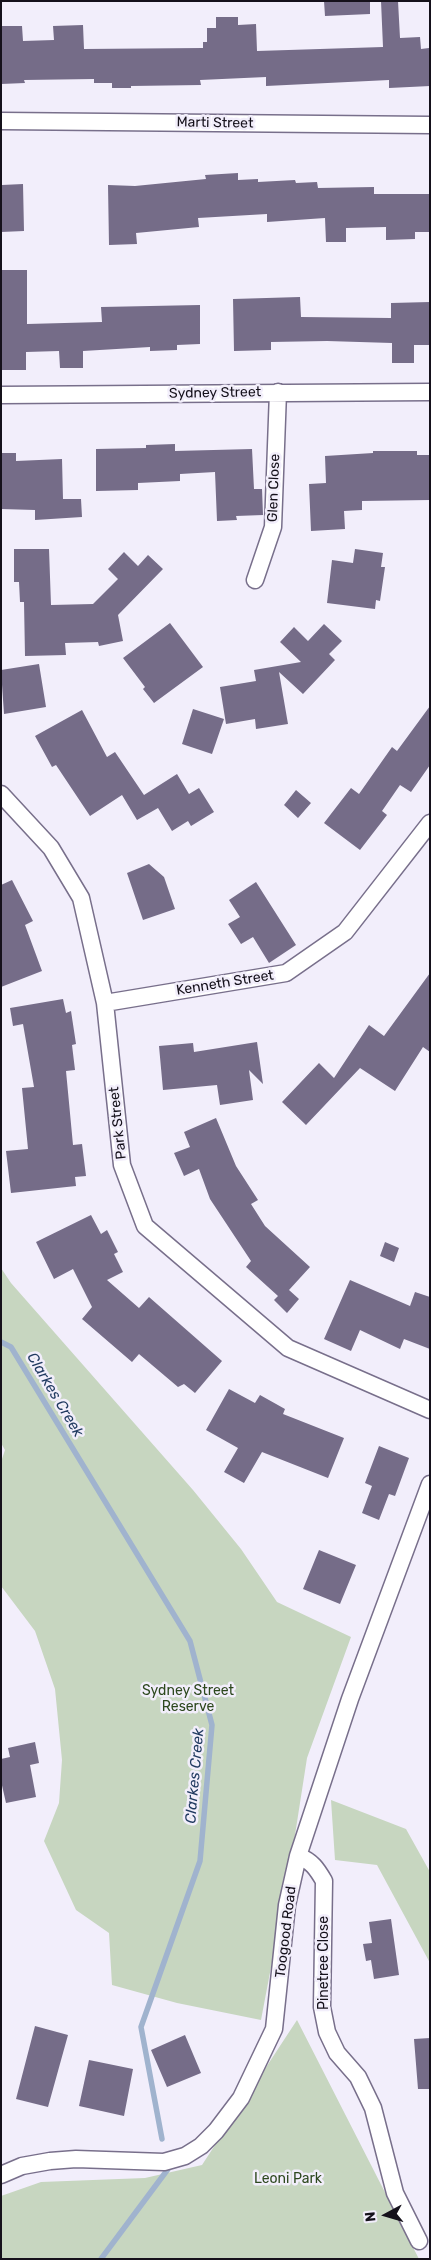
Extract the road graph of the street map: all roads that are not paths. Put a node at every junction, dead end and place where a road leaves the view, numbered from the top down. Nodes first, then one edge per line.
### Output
1 (1, 121) edge
2 (430, 125) edge
3 (278, 392) junction
4 (430, 392) edge
5 (1, 395) edge
6 (255, 580) dead end
7 (1, 794) edge
8 (430, 822) edge
9 (105, 1003) junction
10 (430, 1410) edge
11 (430, 1484) edge
12 (298, 1856) junction
13 (1, 2176) edge
14 (419, 2241) dead end

1 - 2 street, Marti Street
3 - 4 street, Sydney Street
3 - 5 street, Sydney Street
3 - 6 street, Glen Close
7 - 9 street, Park Street
8 - 9 street, Kenneth Street
9 - 10 street, Park Street
11 - 12 street, Toogood Road
12 - 13 street, Toogood Road
12 - 14 street, Pinetree Close

